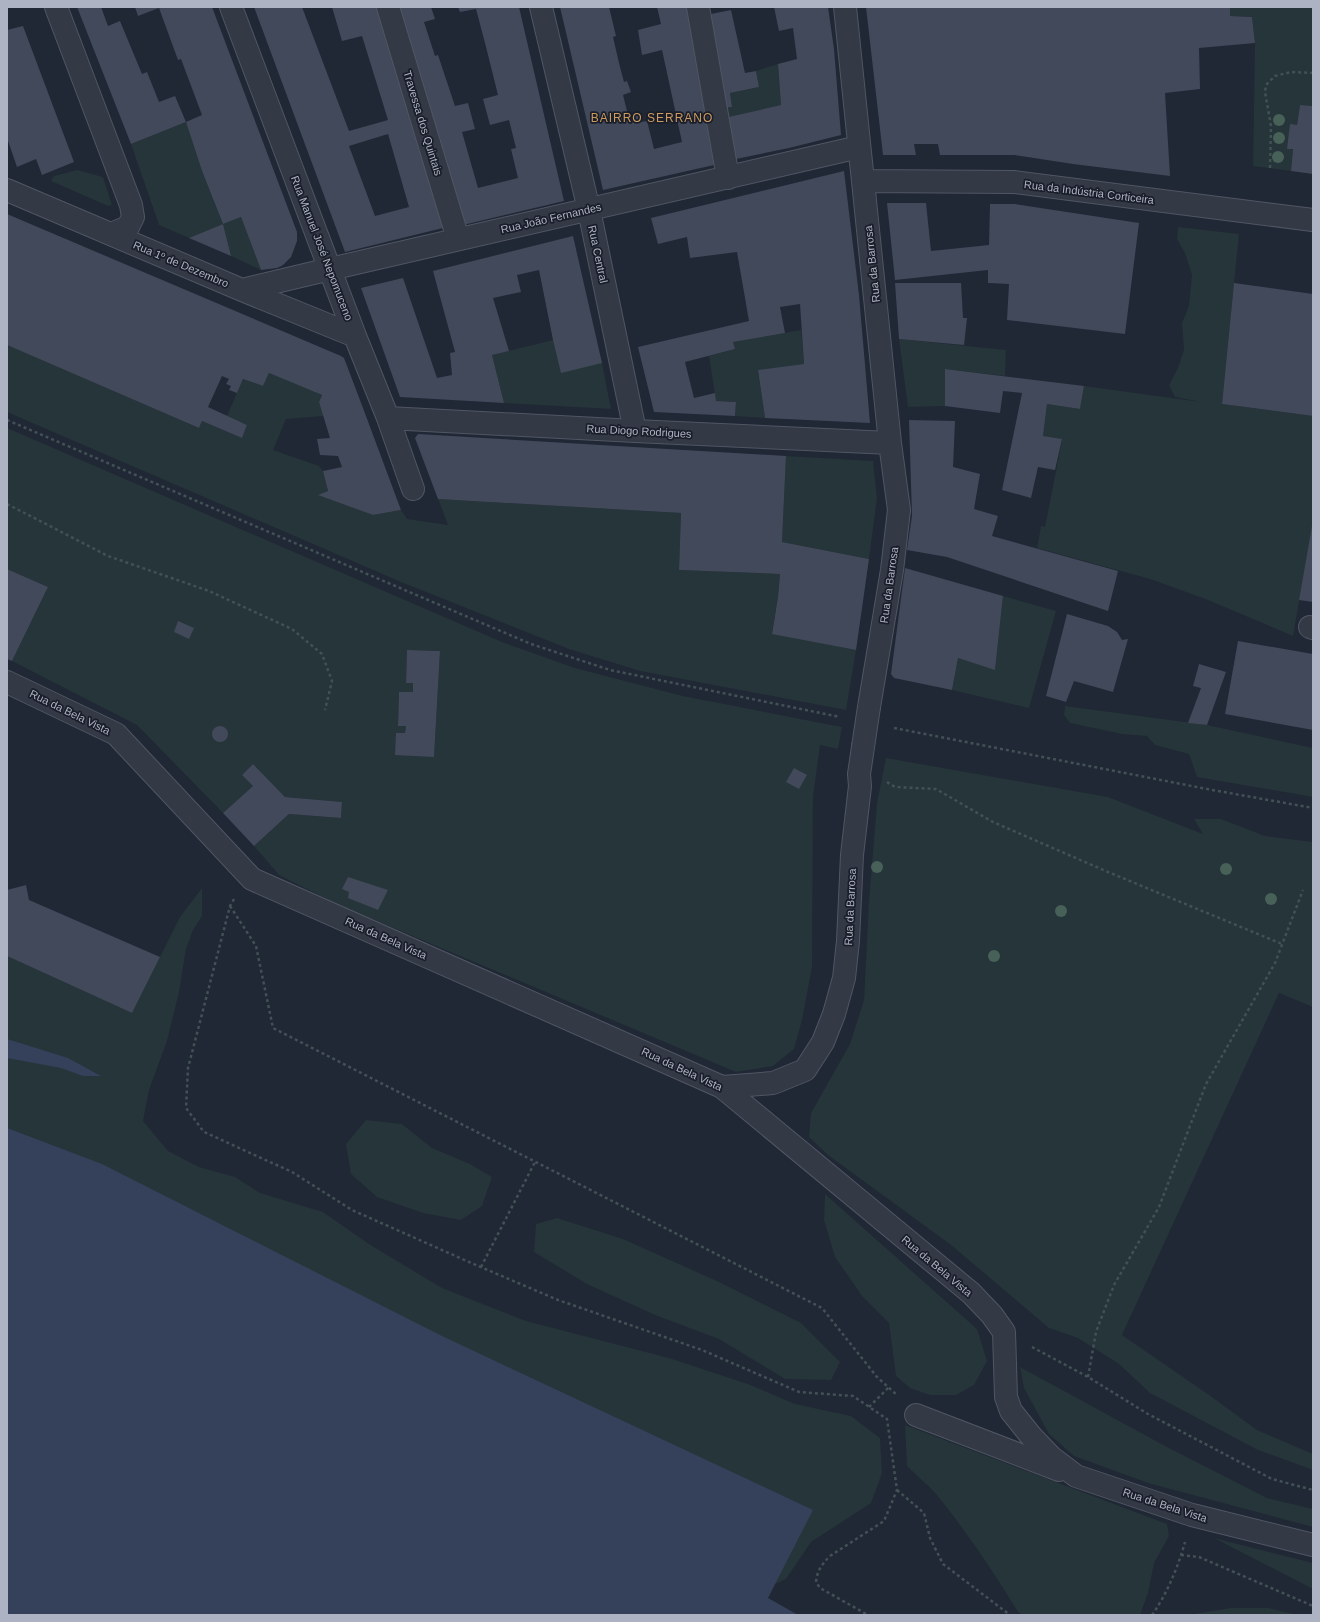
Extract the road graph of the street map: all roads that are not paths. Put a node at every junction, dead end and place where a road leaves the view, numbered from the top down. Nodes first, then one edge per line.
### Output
1 (56, 7) edge
2 (231, 7) edge
3 (388, 7) edge
4 (541, 7) edge
5 (698, 7) edge
6 (845, 7) edge
7 (860, 147) junction
8 (728, 178) junction
9 (863, 181) junction
10 (7, 190) edge
11 (589, 210) junction
12 (1313, 220) edge
13 (111, 234) junction
14 (458, 239) junction
15 (330, 269) junction
16 (242, 290) junction
17 (355, 336) junction
18 (388, 418) junction
19 (635, 431) junction
20 (890, 443) junction
21 (414, 489) dead end
22 (7, 682) edge
23 (722, 1086) junction
24 (916, 1415) road end
25 (1076, 1476) junction
26 (1313, 1545) edge

1 - 13 street
2 - 15 street, Rua Manuel José Nepomuceno
3 - 14 street, Travessa dos Quintais
4 - 11 street, Rua Central
5 - 8 street
6 - 7 street, Rua da Barrosa
7 - 8 street, Rua João Fernandes
7 - 9 street, Rua da Barrosa
8 - 11 street, Rua João Fernandes
9 - 12 street, Rua da Indústria Corticeira
9 - 20 street, Rua da Barrosa
10 - 13 street, Rua 1º de Dezembro
11 - 14 street, Rua João Fernandes
11 - 19 street, Rua Central
13 - 16 street, Rua 1º de Dezembro
14 - 15 street, Rua João Fernandes
15 - 16 street, Rua João Fernandes
15 - 17 street, Rua Manuel José Nepomuceno
16 - 17 street, Rua 1º de Dezembro
17 - 18 street, Rua Manuel José Nepomuceno
18 - 19 street, Rua Diogo Rodrigues
18 - 21 street, Rua Manuel José Nepomuceno
19 - 20 street, Rua Diogo Rodrigues
20 - 23 street, Rua da Barrosa, bridge
22 - 23 street, Rua da Bela Vista
23 - 25 street, Rua da Bela Vista
24 - 25 street
25 - 26 street, Rua da Bela Vista

